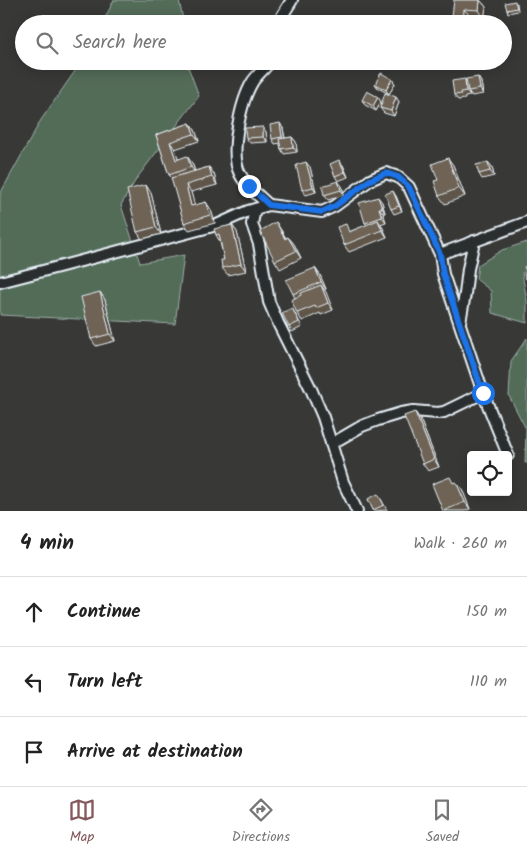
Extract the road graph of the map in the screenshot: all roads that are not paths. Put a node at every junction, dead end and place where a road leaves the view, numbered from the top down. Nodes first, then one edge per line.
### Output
1 (292, 0) edge
2 (283, 15) edge
3 (262, 70) edge
4 (269, 205) junction
5 (255, 209) junction
6 (527, 222) edge
7 (474, 241) junction
8 (440, 254) junction
9 (0, 282) edge
10 (460, 323) junction
11 (483, 393) junction
12 (331, 444) junction
13 (507, 451) edge
14 (357, 511) edge

1 - 2 street
3 - 4 street
4 - 5 street
4 - 8 street
5 - 9 street
5 - 12 street
6 - 7 street
7 - 8 street
7 - 10 street
8 - 10 street
10 - 11 street
11 - 12 street
11 - 13 street
12 - 14 street

